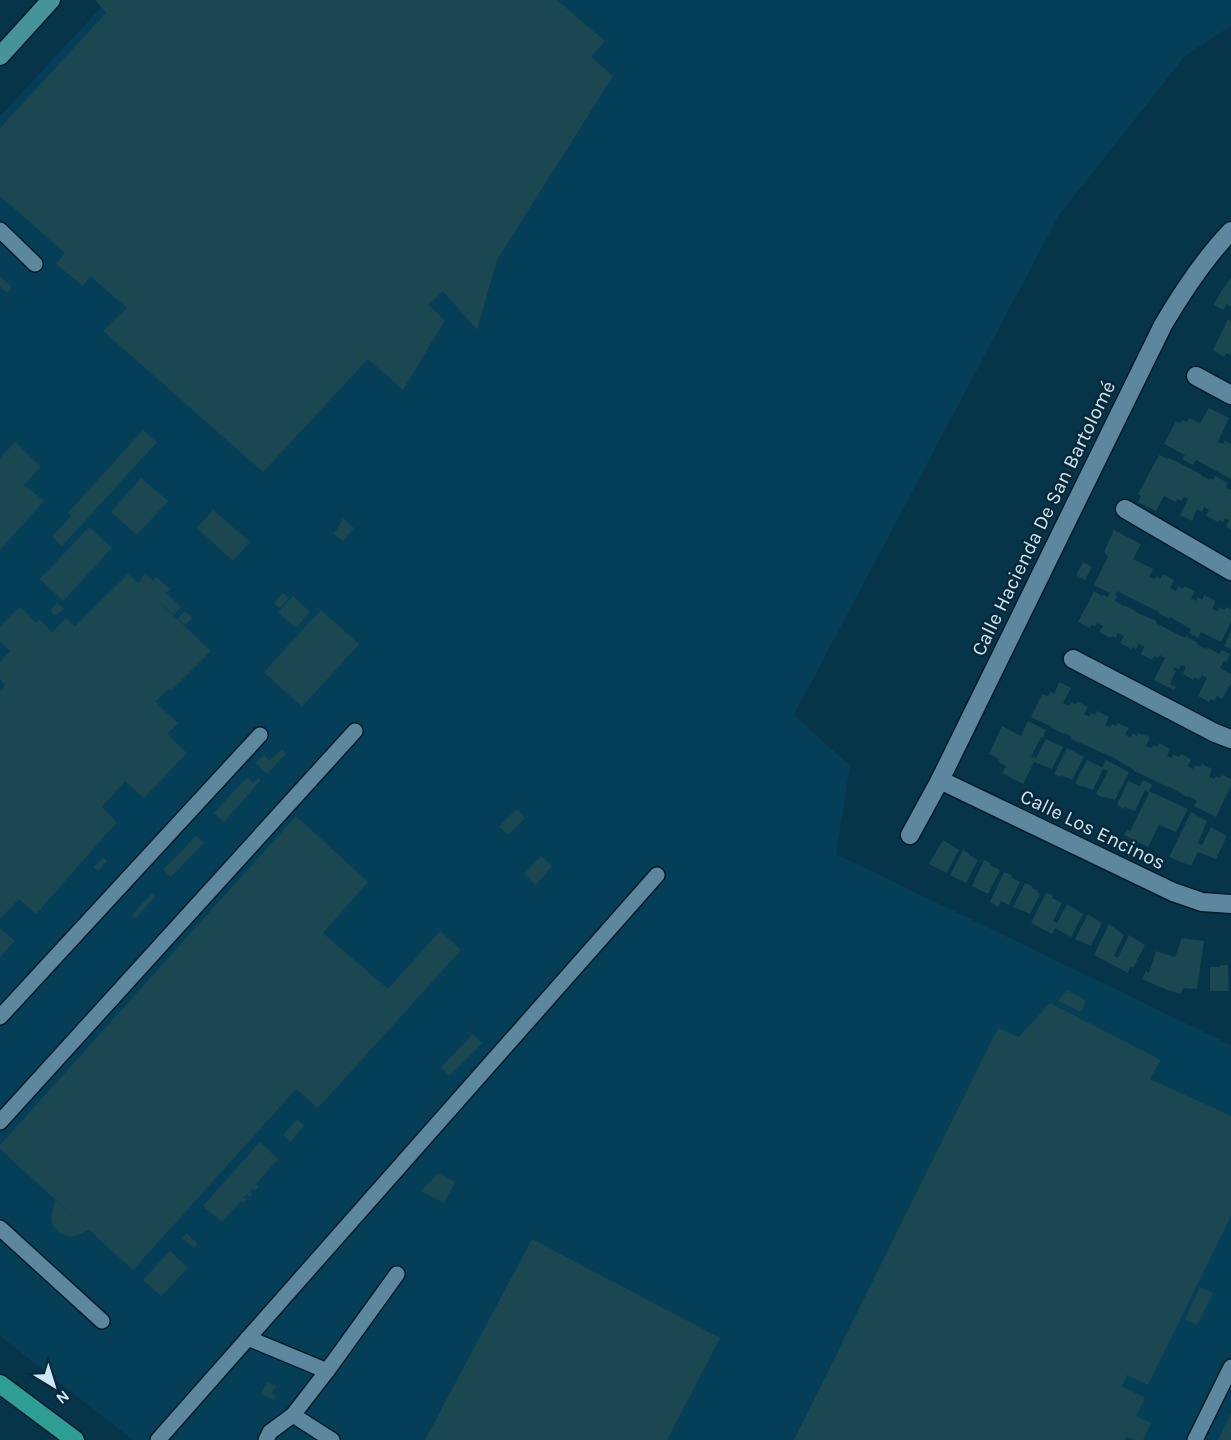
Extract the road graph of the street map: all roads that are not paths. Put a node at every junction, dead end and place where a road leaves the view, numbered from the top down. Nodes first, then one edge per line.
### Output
1 (51, 0) edge
2 (0, 56) edge
3 (0, 230) edge
4 (1231, 231) edge
5 (35, 264) dead end
6 (1196, 376) dead end
7 (1231, 395) edge
8 (1125, 509) dead end
9 (1231, 571) edge
10 (1073, 659) dead end
11 (355, 731) dead end
12 (260, 735) dead end
13 (1231, 739) edge
14 (940, 780) junction
15 (910, 835) dead end
16 (657, 875) dead end
17 (1231, 904) edge
18 (0, 1017) edge
19 (0, 1122) edge
20 (0, 1228) edge
21 (397, 1274) dead end
22 (102, 1321) dead end
23 (248, 1338) junction
24 (1231, 1367) edge
25 (327, 1371) junction
26 (0, 1384) edge
27 (293, 1415) junction
28 (75, 1440) edge
29 (158, 1440) edge
30 (266, 1440) edge
31 (332, 1440) edge
32 (1195, 1440) edge

1 - 2 main road
3 - 5 lane
4 - 14 street, Calle Hacienda De San Bartolomé
6 - 7 street
8 - 9 street
10 - 13 street
11 - 19 lane
12 - 18 lane
14 - 15 street, Calle Hacienda De San Bartolomé
14 - 17 street, Calle Los Encinos
16 - 23 lane
20 - 22 lane
21 - 25 lane
23 - 25 lane
23 - 29 lane
24 - 32 lane
25 - 27 lane
26 - 28 main road
27 - 30 lane
27 - 31 lane

